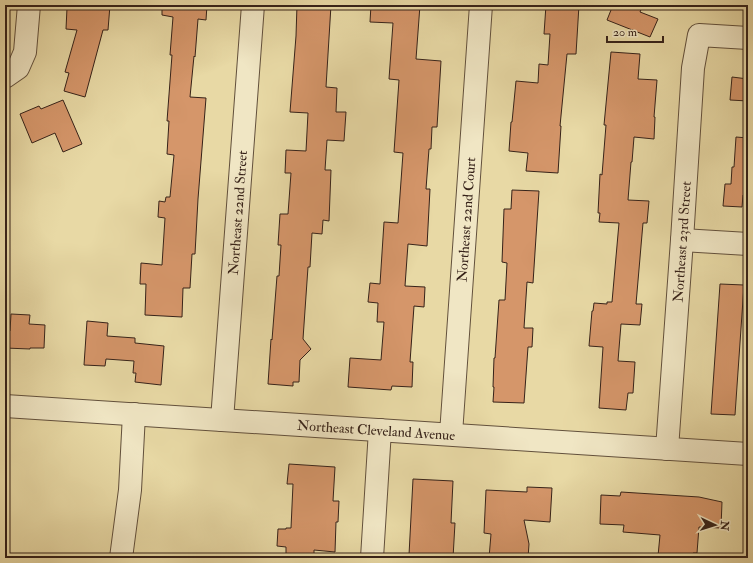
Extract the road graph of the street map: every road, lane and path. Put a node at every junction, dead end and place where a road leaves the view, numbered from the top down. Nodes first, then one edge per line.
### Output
1 (29, 5) edge
2 (253, 5) edge
3 (481, 5) edge
4 (748, 38) edge
5 (5, 77) edge
6 (682, 240) junction
7 (748, 244) edge
8 (5, 406) edge
9 (134, 414) junction
10 (222, 420) junction
11 (380, 430) junction
12 (451, 434) junction
13 (667, 449) junction
14 (748, 454) edge
15 (121, 558) edge
16 (372, 558) edge

1 - 5 street
2 - 10 street, Northeast 22nd Street
3 - 12 street, Northeast 22nd Court
4 - 6 street, Northeast 23rd Street
6 - 7 street
6 - 13 street, Northeast 23rd Street
8 - 9 street, Northeast Cleveland Avenue
9 - 10 street, Northeast Cleveland Avenue
9 - 15 street
10 - 11 street, Northeast Cleveland Avenue
11 - 12 street, Northeast Cleveland Avenue
11 - 16 street
12 - 13 street, Northeast Cleveland Avenue
13 - 14 street, Northeast Cleveland Avenue

